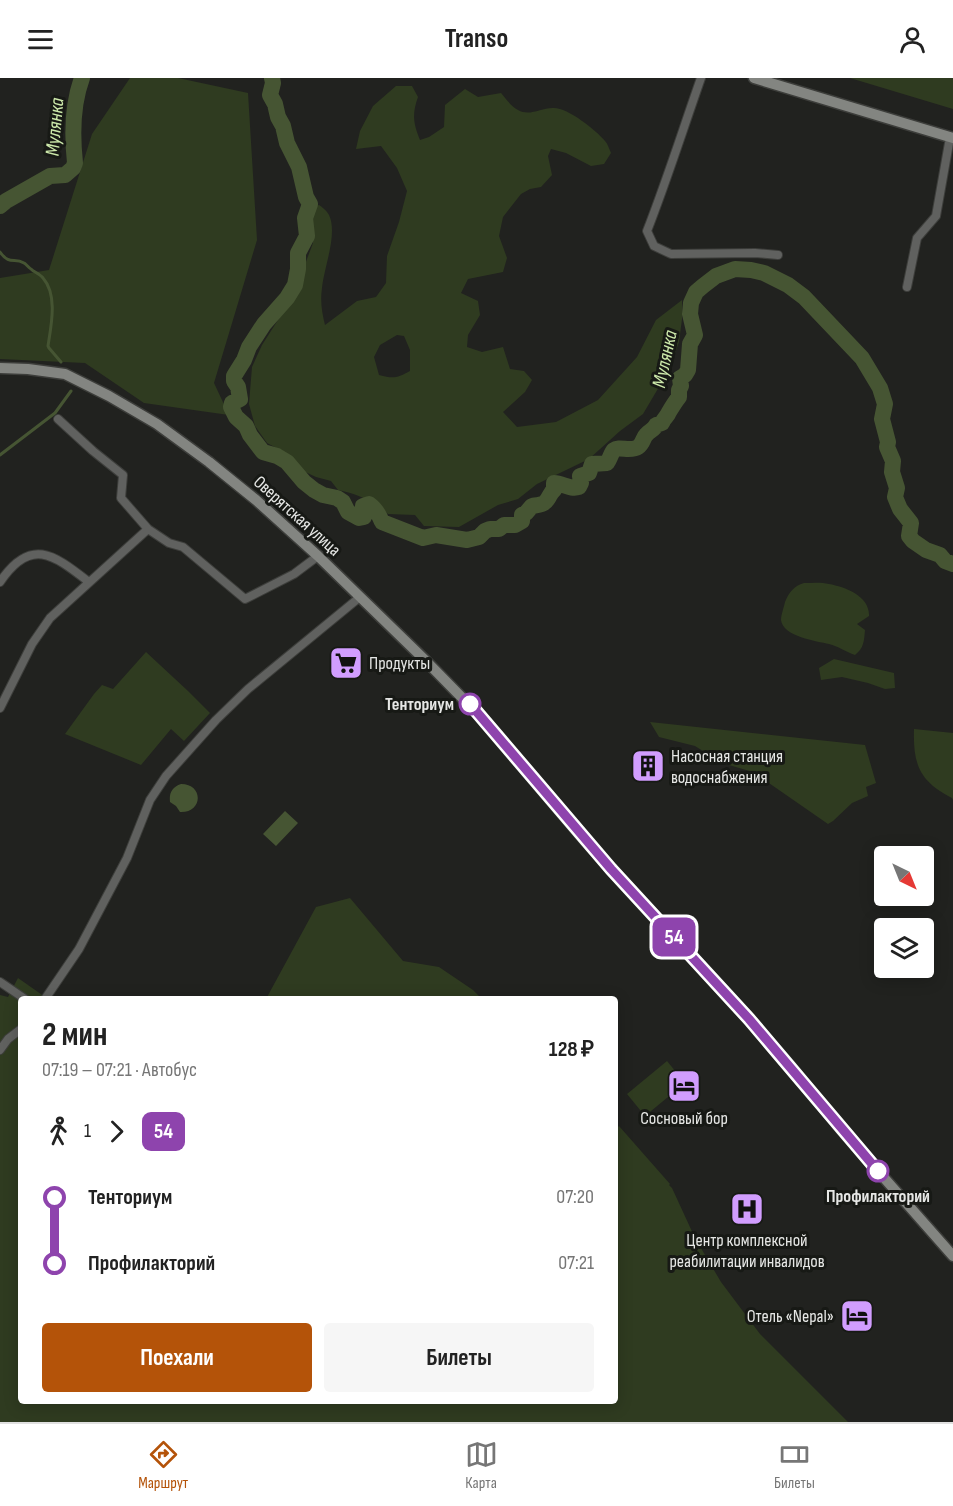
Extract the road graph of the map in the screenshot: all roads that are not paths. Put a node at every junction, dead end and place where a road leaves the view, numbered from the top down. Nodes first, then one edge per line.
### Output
1 (701, 78) edge
2 (754, 78) edge
3 (953, 137) edge
4 (778, 255) dead end
5 (907, 287) dead end
6 (0, 368) edge
7 (58, 419) dead end
8 (148, 530) junction
9 (318, 556) junction
10 (0, 582) edge
11 (89, 582) junction
12 (360, 597) junction
13 (0, 708) edge
14 (0, 982) edge
15 (21, 996) edge
16 (47, 996) edge
17 (18, 1031) edge
18 (0, 1050) edge
19 (953, 1256) edge

1 - 4 street
2 - 3 main road
3 - 5 street
6 - 9 main road, Оверятская улица
7 - 8 street
8 - 9 street
8 - 11 street
9 - 12 main road, Оверятская улица
10 - 11 street
11 - 13 street
12 - 16 street
12 - 19 main road, Оверятская улица
14 - 15 street
17 - 18 street

